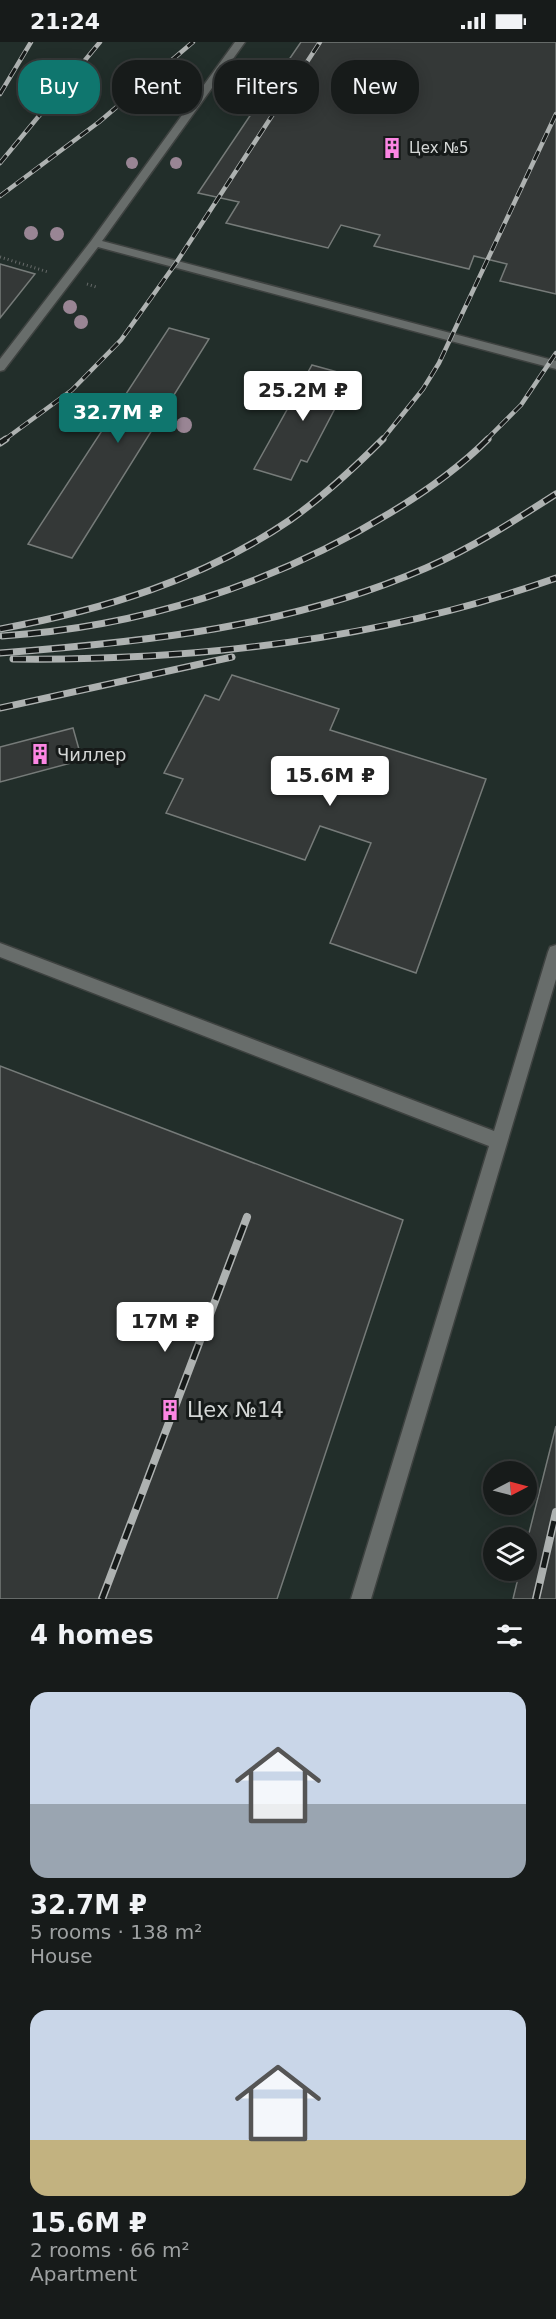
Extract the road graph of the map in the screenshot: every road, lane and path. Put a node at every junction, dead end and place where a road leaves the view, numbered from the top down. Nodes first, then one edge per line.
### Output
1 (240, 42) edge
2 (95, 243) junction
3 (556, 365) edge
4 (0, 367) edge
5 (0, 950) edge
6 (556, 952) edge
7 (499, 1142) junction
8 (361, 1599) edge

1 - 2 lane
2 - 3 lane
2 - 4 lane
5 - 7 lane
6 - 7 lane
7 - 8 lane

